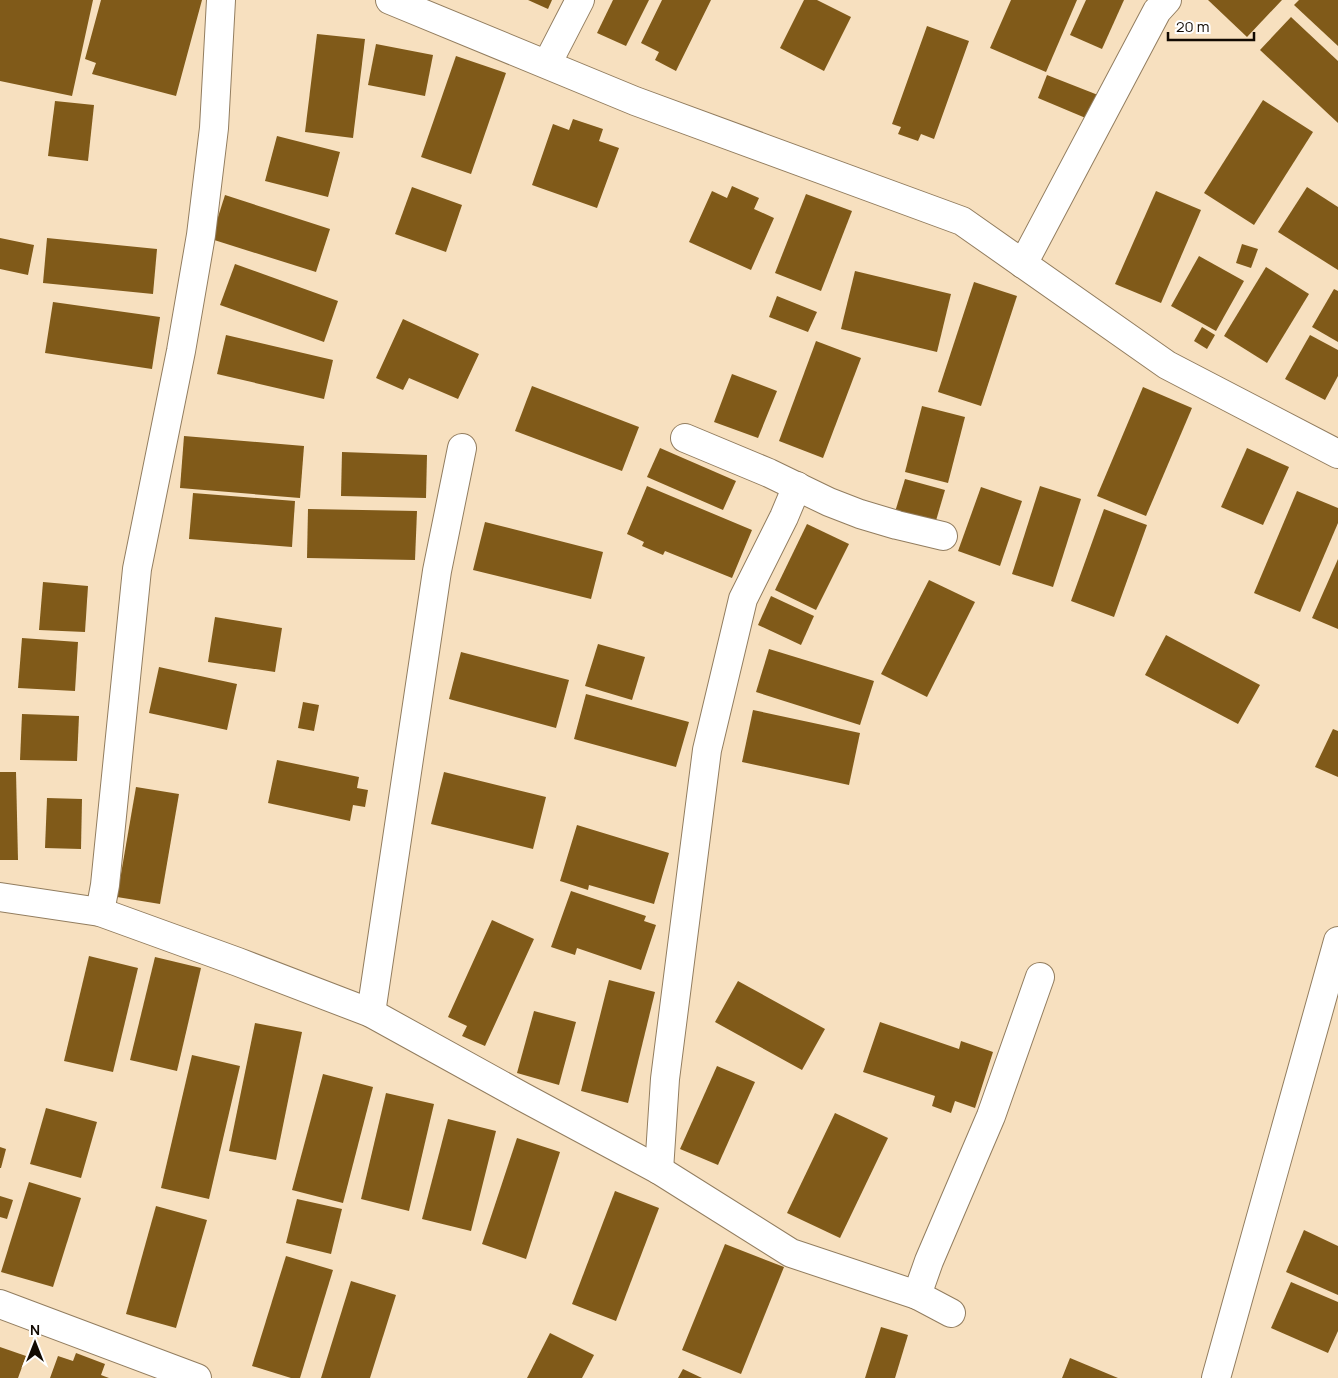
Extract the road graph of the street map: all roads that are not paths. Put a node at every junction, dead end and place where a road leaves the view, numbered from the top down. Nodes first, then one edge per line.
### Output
1 (221, 0) edge
2 (390, 0) edge
3 (580, 0) edge
4 (1167, 0) edge
5 (547, 64) junction
6 (1023, 264) junction
7 (685, 438) dead end
8 (462, 448) dead end
9 (1338, 454) edge
10 (797, 486) junction
11 (943, 536) dead end
12 (0, 897) edge
13 (100, 912) junction
14 (1338, 942) edge
15 (1040, 977) dead end
16 (371, 1013) junction
17 (659, 1170) junction
18 (918, 1295) junction
19 (0, 1304) edge
20 (951, 1313) dead end
21 (196, 1378) edge
22 (1216, 1378) edge

1 - 13 street
2 - 5 street
3 - 5 street
4 - 6 street
5 - 6 street
6 - 9 street
7 - 10 street
8 - 16 street
10 - 11 street
10 - 17 street
12 - 13 street
13 - 16 street
14 - 22 street
15 - 18 street
16 - 17 street
17 - 18 street
18 - 20 street
19 - 21 street

